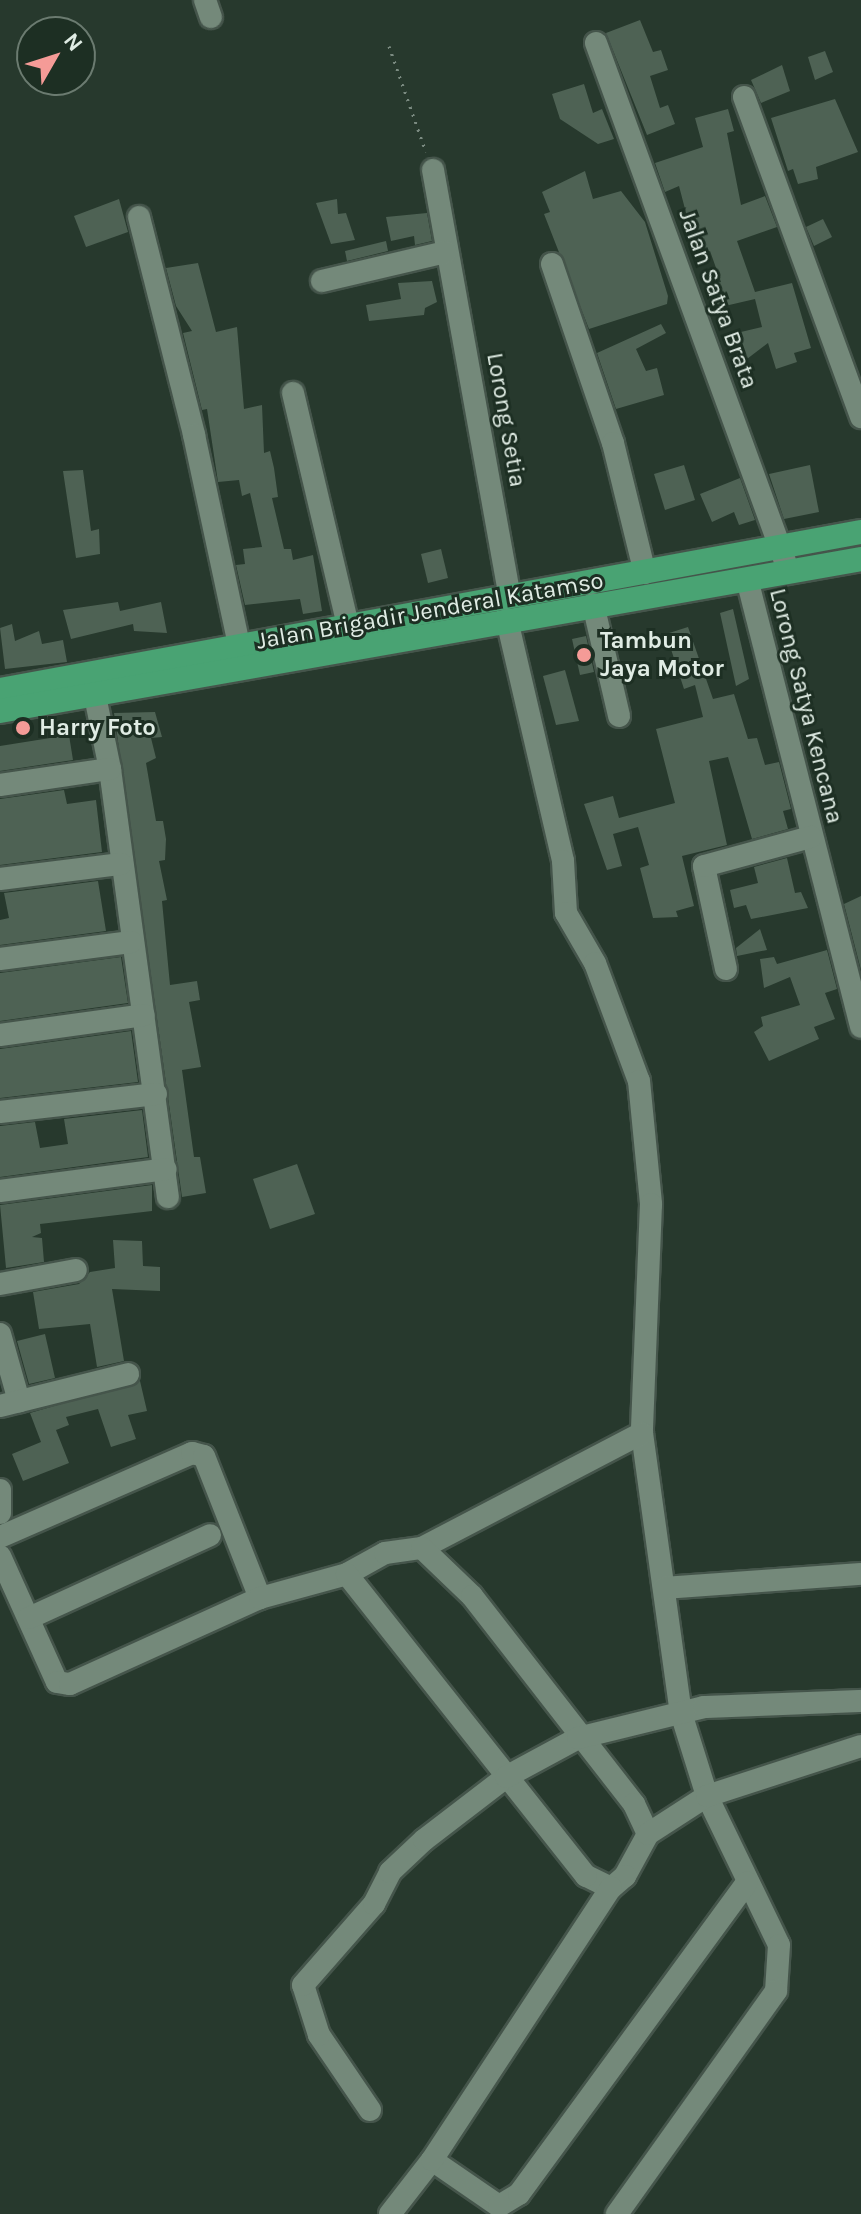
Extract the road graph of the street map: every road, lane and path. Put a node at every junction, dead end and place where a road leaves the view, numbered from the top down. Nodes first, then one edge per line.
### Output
1 (596, 43) dead end
2 (389, 46) dead end
3 (744, 97) dead end
4 (433, 170) joint
5 (139, 217) dead end
6 (446, 252) junction
7 (552, 264) dead end
8 (322, 281) dead end
9 (293, 393) dead end
10 (861, 417) edge
11 (861, 532) edge
12 (779, 546) junction
13 (861, 559) edge
14 (645, 573) junction
15 (791, 574) junction
16 (748, 583) junction
17 (593, 604) junction
18 (509, 608) junction
19 (348, 626) junction
20 (239, 645) junction
21 (95, 696) junction
22 (7, 699) edge
23 (619, 716) dead end
24 (110, 769) junction
25 (0, 785) edge
26 (811, 837) junction
27 (121, 864) junction
28 (0, 879) edge
29 (131, 942) junction
30 (0, 959) edge
31 (726, 969) dead end
32 (144, 1015) junction
33 (861, 1027) edge
34 (0, 1035) edge
35 (156, 1094) junction
36 (0, 1112) edge
37 (166, 1169) junction
38 (0, 1191) edge
39 (168, 1197) dead end
40 (76, 1270) dead end
41 (0, 1284) edge
42 (0, 1334) edge
43 (128, 1374) dead end
44 (10, 1403) edge
45 (642, 1433) junction
46 (0, 1490) edge
47 (0, 1513) edge
48 (210, 1535) dead end
49 (0, 1537) edge
50 (422, 1548) junction
51 (0, 1556) edge
52 (347, 1574) junction
53 (861, 1574) edge
54 (664, 1588) junction
55 (260, 1598) junction
56 (29, 1618) junction
57 (861, 1701) edge
58 (681, 1713) junction
59 (578, 1738) junction
60 (861, 1746) edge
61 (506, 1777) junction
62 (707, 1796) junction
63 (648, 1834) junction
64 (747, 1882) junction
65 (611, 1888) junction
66 (370, 2110) dead end
67 (432, 2160) junction
68 (390, 2214) edge
69 (617, 2214) edge

1 - 12 street, Jalan Satya Brata
2 - 4 path
3 - 10 street
4 - 6 street, Lorong Setia
5 - 20 street
6 - 8 street
6 - 18 street, Lorong Setia
7 - 14 street
9 - 19 street
11 - 12 main road, Jalan Brigadir Jenderal Katamso
12 - 14 main road, Jalan Brigadir Jenderal Katamso
12 - 15 street, Jalan Satya Brata
13 - 15 main road, Jalan Brigadir Jenderal Katamso
14 - 18 main road, Jalan Brigadir Jenderal Katamso
15 - 16 main road, Jalan Brigadir Jenderal Katamso
16 - 17 main road, Jalan Brigadir Jenderal Katamso
16 - 26 street, Lorong Satya Kencana
17 - 18 main road, Jalan Brigadir Jenderal Katamso
17 - 23 street
18 - 19 main road, Jalan Brigadir Jenderal Katamso
18 - 21 main road, Jalan Brigadir Jenderal Katamso
18 - 45 street, Lorong Setia
19 - 20 main road, Jalan Brigadir Jenderal Katamso
20 - 22 main road, Jalan Brigadir Jenderal Katamso
21 - 22 main road, Jalan Brigadir Jenderal Katamso
21 - 24 street
24 - 25 street
24 - 27 street
26 - 31 street
26 - 33 street, Lorong Satya Kencana
27 - 28 street
27 - 29 street
29 - 30 street
29 - 32 street
32 - 34 street
32 - 35 street
35 - 36 street
35 - 37 street
37 - 38 street
37 - 39 street
40 - 41 street
42 - 44 street
43 - 44 street
45 - 50 street
45 - 54 street, Lorong Setia
46 - 47 street
48 - 56 street
49 - 55 street
50 - 52 street
50 - 59 street
51 - 56 street
52 - 55 street
52 - 61 street
53 - 54 street
54 - 58 street, Lorong Setia
55 - 56 street
57 - 58 street
58 - 59 street
58 - 62 street, Lorong Setia
59 - 61 street
59 - 63 street
60 - 62 street
61 - 65 street
61 - 66 street
62 - 63 street
62 - 64 street, Lorong Setia
63 - 65 street
64 - 67 street
64 - 69 street, Lorong Setia
65 - 67 street
67 - 68 street

